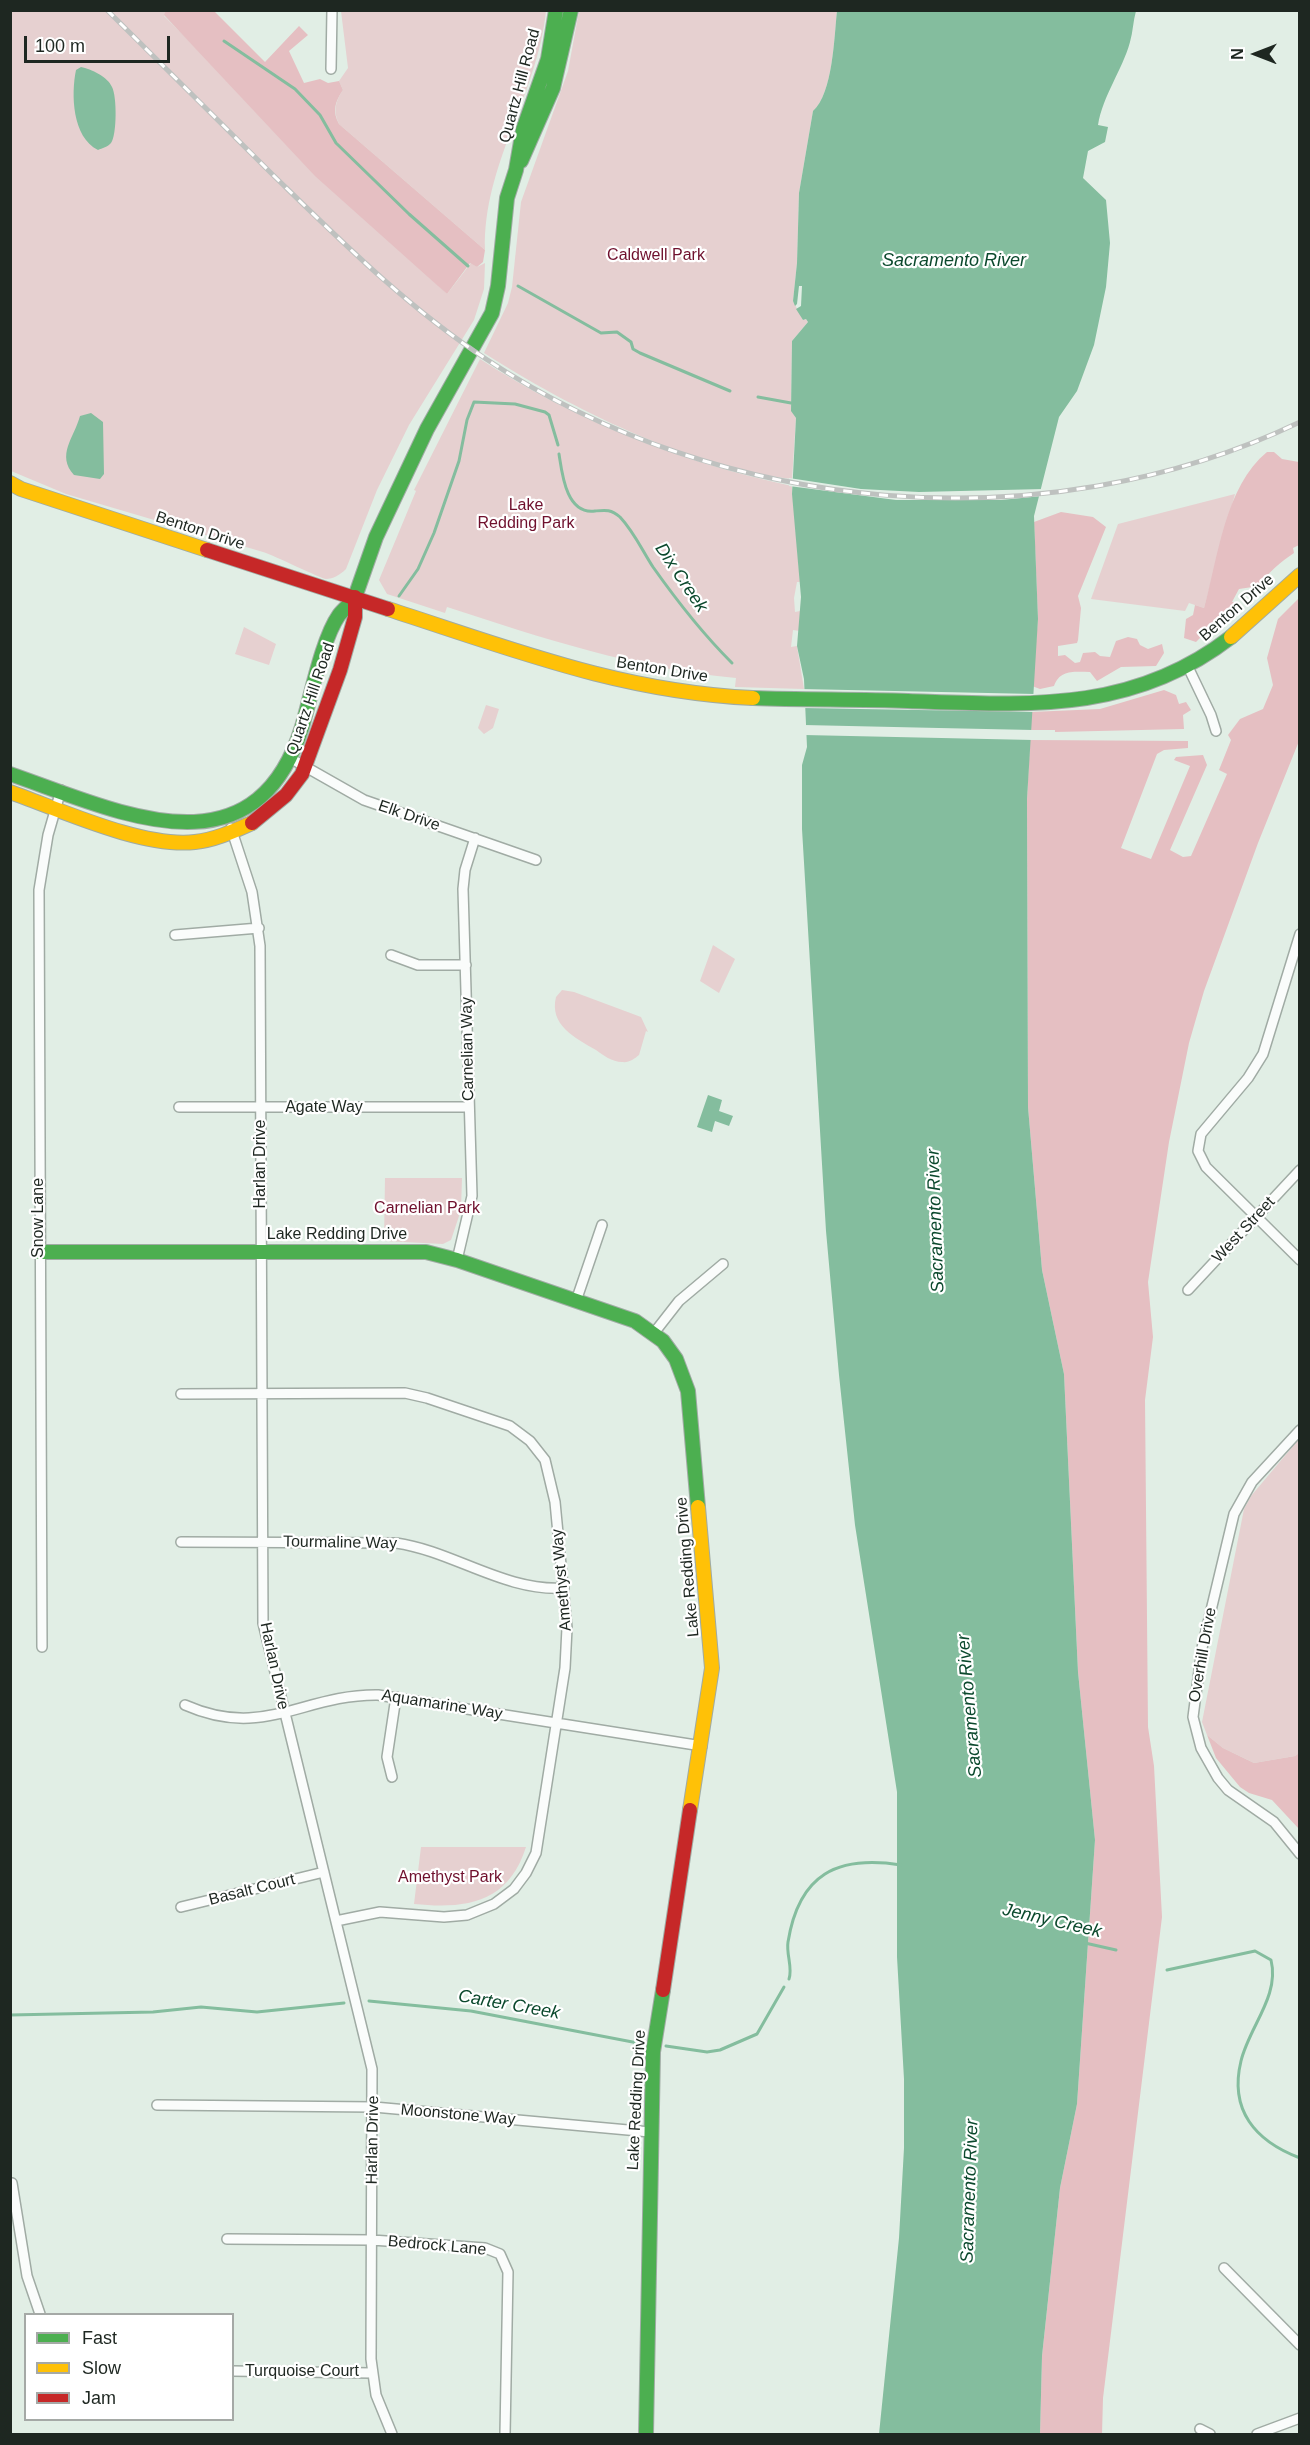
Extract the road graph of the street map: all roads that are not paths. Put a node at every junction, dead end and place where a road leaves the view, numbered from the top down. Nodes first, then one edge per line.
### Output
1 (332, 10) edge
2 (556, 10) edge
3 (571, 10) edge
4 (331, 69) dead end
5 (516, 170) junction
6 (10, 483) edge
7 (1299, 575) edge
8 (355, 598) junction
9 (1188, 667) junction
10 (1216, 731) dead end
11 (290, 758) junction
12 (305, 769) junction
13 (10, 774) edge
14 (61, 790) junction
15 (10, 792) edge
16 (55, 809) junction
17 (227, 817) junction
18 (232, 832) junction
19 (475, 838) junction
20 (536, 860) dead end
21 (259, 928) junction
22 (1299, 934) edge
23 (175, 935) dead end
24 (391, 954) dead end
25 (466, 965) junction
26 (179, 1107) dead end
27 (469, 1107) junction
28 (261, 1108) junction
29 (1299, 1170) edge
30 (1256, 1217) junction
31 (602, 1225) dead end
32 (39, 1252) junction
33 (261, 1252) junction
34 (457, 1260) junction
35 (1299, 1260) edge
36 (723, 1264) dead end
37 (1188, 1290) dead end
38 (576, 1301) junction
39 (654, 1333) junction
40 (261, 1393) junction
41 (181, 1394) dead end
42 (1299, 1430) edge
43 (181, 1542) dead end
44 (262, 1542) junction
45 (564, 1588) junction
46 (42, 1647) dead end
47 (396, 1697) junction
48 (185, 1705) dead end
49 (284, 1713) junction
50 (556, 1723) junction
51 (702, 1746) junction
52 (392, 1777) dead end
53 (1299, 1854) edge
54 (324, 1872) junction
55 (181, 1907) dead end
56 (336, 1921) junction
57 (157, 2105) dead end
58 (374, 2107) junction
59 (650, 2132) junction
60 (12, 2183) edge
61 (227, 2239) dead end
62 (372, 2240) junction
63 (1224, 2268) dead end
64 (40, 2313) edge
65 (1299, 2345) edge
66 (234, 2371) edge
67 (372, 2373) junction
68 (1299, 2418) edge
69 (1200, 2429) dead end
70 (392, 2434) edge
71 (505, 2434) edge
72 (646, 2434) edge
73 (1210, 2434) edge
74 (1257, 2434) edge

1 - 4 street
2 - 5 street, Quartz Hill Road
3 - 5 street, Quartz Hill Road
5 - 8 street, Quartz Hill Road
6 - 8 street, Benton Drive
7 - 9 street, Benton Drive
8 - 9 street, Benton Drive
8 - 11 street, Quartz Hill Road
8 - 12 street, Quartz Hill Road
9 - 10 street
11 - 12 street, Elk Drive
11 - 17 street, Quartz Hill Road
12 - 18 street, Quartz Hill Road
12 - 19 street, Elk Drive
13 - 14 street, Quartz Hill Road
14 - 16 street, Snow Lane
14 - 17 street, Quartz Hill Road
15 - 16 street, Quartz Hill Road
16 - 18 street, Quartz Hill Road
16 - 32 street, Snow Lane
17 - 18 street, Harlan Drive
18 - 21 street, Harlan Drive
19 - 20 street, Elk Drive
19 - 25 street, Carnelian Way
21 - 23 street
21 - 28 street, Harlan Drive
22 - 30 street
24 - 25 street
25 - 27 street, Carnelian Way
26 - 28 street, Agate Way
27 - 28 street, Agate Way
27 - 34 street, Carnelian Way
28 - 33 street, Harlan Drive
29 - 30 street, West Street
30 - 35 street
30 - 37 street, West Street
31 - 38 street
32 - 33 street, Lake Redding Drive
32 - 46 street, Snow Lane
33 - 34 street, Lake Redding Drive
33 - 40 street, Harlan Drive
34 - 38 street, Lake Redding Drive
36 - 39 street
38 - 39 street, Lake Redding Drive
39 - 51 street, Lake Redding Drive
40 - 41 street, Amethyst Way
40 - 44 street, Harlan Drive
40 - 45 street, Amethyst Way
42 - 53 street, Overhill Drive
43 - 44 street, Tourmaline Way
44 - 45 street, Tourmaline Way
44 - 49 street, Harlan Drive
45 - 50 street, Amethyst Way
47 - 49 street, Aquamarine Way
47 - 50 street, Aquamarine Way
47 - 52 street
48 - 49 street, Aquamarine Way
49 - 54 street, Harlan Drive
50 - 51 street, Aquamarine Way
50 - 56 street, Amethyst Way
51 - 59 street, Lake Redding Drive
54 - 55 street, Basalt Court
54 - 56 street, Harlan Drive
56 - 58 street, Harlan Drive
57 - 58 street, Moonstone Way
58 - 59 street, Moonstone Way
58 - 62 street, Harlan Drive
59 - 72 street, Lake Redding Drive
60 - 64 street
61 - 62 street, Bedrock Lane
62 - 67 street, Harlan Drive
62 - 71 street, Bedrock Lane
63 - 65 street
66 - 67 street, Turquoise Court
67 - 70 street, Harlan Drive
68 - 74 street
69 - 73 street

